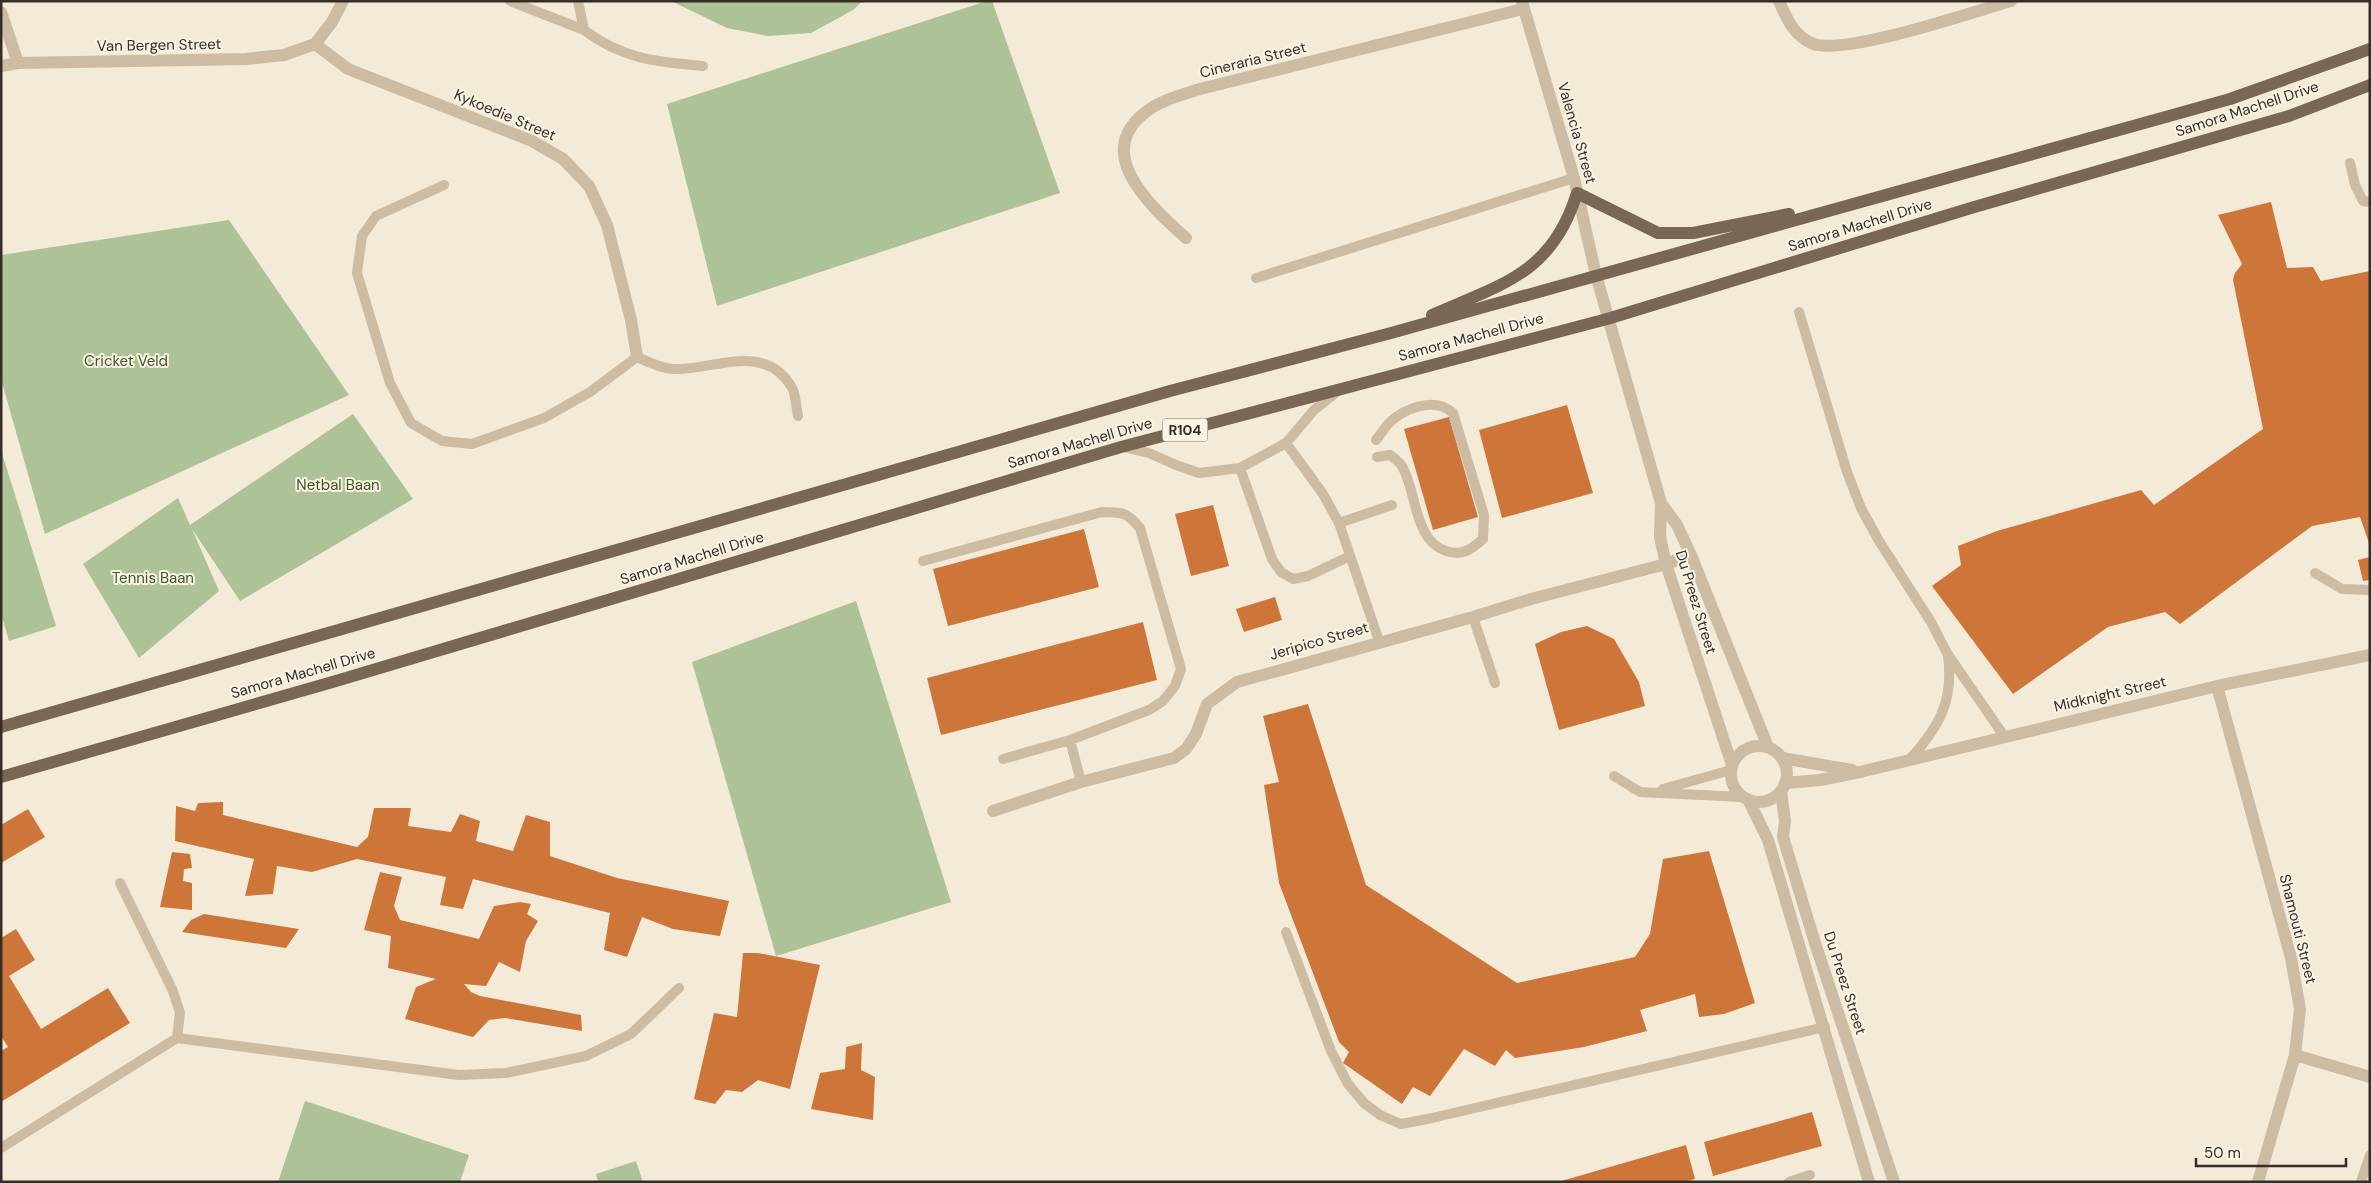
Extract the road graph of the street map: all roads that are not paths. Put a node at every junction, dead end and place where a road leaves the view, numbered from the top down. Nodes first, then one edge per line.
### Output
1 (343, 1) edge
2 (510, 1) edge
3 (578, 1) edge
4 (1779, 1) edge
5 (2011, 1) edge
6 (1522, 5) edge
7 (1, 12) edge
8 (584, 30) junction
9 (315, 44) junction
10 (2370, 50) edge
11 (18, 63) junction
12 (1, 66) edge
13 (702, 66) dead end
14 (2370, 85) edge
15 (2350, 163) dead end
16 (1574, 178) junction
17 (444, 185) dead end
18 (1900, 191) junction
19 (1577, 192) junction
20 (2370, 202) edge
21 (1186, 238) dead end
22 (1596, 275) junction
23 (1256, 278) dead end
24 (1799, 312) dead end
25 (1607, 319) junction
26 (1391, 333) junction
27 (637, 357) junction
28 (1340, 388) junction
29 (798, 416) dead end
30 (1376, 440) dead end
31 (1286, 443) junction
32 (1121, 447) junction
33 (1377, 456) dead end
34 (1240, 468) junction
35 (1661, 503) junction
36 (1392, 505) dead end
37 (1339, 523) junction
38 (1691, 555) junction
39 (1350, 556) junction
40 (922, 561) dead end
41 (1666, 564) junction
42 (2315, 573) dead end
43 (2370, 590) edge
44 (1474, 617) junction
45 (1379, 642) junction
46 (1947, 653) junction
47 (2370, 655) edge
48 (1495, 683) dead end
49 (2217, 686) junction
50 (1, 727) edge
51 (2004, 736) junction
52 (1070, 740) junction
53 (1768, 748) junction
54 (1782, 758) junction
55 (1003, 759) dead end
56 (1910, 759) junction
57 (1732, 768) junction
58 (1860, 772) junction
59 (1614, 776) dead end
60 (1, 777) edge
61 (1081, 782) junction
62 (1783, 787) junction
63 (1650, 792) junction
64 (1746, 799) junction
65 (992, 811) dead end
66 (120, 884) dead end
67 (1286, 932) dead end
68 (679, 988) dead end
69 (1825, 1027) junction
70 (177, 1038) junction
71 (2295, 1055) junction
72 (2370, 1077) edge
73 (1, 1148) edge
74 (2370, 1155) edge
75 (1810, 1175) dead end
76 (1789, 1182) edge
77 (1869, 1182) edge
78 (1894, 1182) edge
79 (2258, 1182) edge
80 (2361, 1182) edge

1 - 9 street
2 - 8 lane
3 - 8 lane
4 - 5 street
6 - 16 street, Valencia Street
6 - 21 street, Cineraria Street
7 - 11 street
8 - 13 lane
9 - 11 street, Van Bergen Street
9 - 27 street, Kykoedie Street
10 - 18 main road, Samora Machell Drive
11 - 12 street, Van Bergen Street
14 - 25 main road, Samora Machell Drive / R104
15 - 20 lane
16 - 19 street, Valencia Street
16 - 23 lane
17 - 27 lane
18 - 19 main road
18 - 22 main road, Samora Machell Drive
19 - 22 street, Valencia Street
19 - 26 main road
22 - 25 street, Du Preez Street
22 - 26 main road, Samora Machell Drive
24 - 46 lane
25 - 28 main road, Samora Machell Drive / R104
25 - 35 street, Du Preez Street
26 - 50 main road, Samora Machell Drive
27 - 29 lane
28 - 31 lane
28 - 32 main road, Samora Machell Drive / R104
30 - 33 lane
31 - 34 lane
31 - 37 lane
32 - 34 lane
32 - 60 main road, Samora Machell Drive / R104
34 - 39 lane
35 - 38 street, Du Preez Street
35 - 41 street, Du Preez Street
36 - 37 lane
37 - 39 lane
38 - 41 street, Jeripico Street
38 - 53 street, Du Preez Street
39 - 45 lane
40 - 52 lane
41 - 44 street, Jeripico Street
41 - 57 street, Du Preez Street
42 - 43 lane
44 - 45 street, Jeripico Street
44 - 48 lane
45 - 61 street, Jeripico Street
46 - 51 lane
46 - 56 lane
47 - 49 street, Midknight Street
49 - 51 street, Midknight Street
49 - 71 street, Shamouti Street
51 - 56 street, Midknight Street
52 - 55 lane
52 - 61 lane
53 - 54 street
53 - 57 street
54 - 58 street, Midknight Street
54 - 62 street
56 - 58 street, Midknight Street
57 - 63 lane
57 - 64 street
58 - 62 street, Midknight Street
59 - 63 lane
61 - 65 street, Jeripico Street
62 - 64 street
62 - 78 street, Du Preez Street
63 - 64 lane
64 - 69 street, Du Preez Street
66 - 70 lane
67 - 69 lane
68 - 70 lane
69 - 77 street, Du Preez Street
70 - 73 lane
71 - 72 street
71 - 79 street, Shamouti Street
74 - 80 lane
75 - 76 lane

